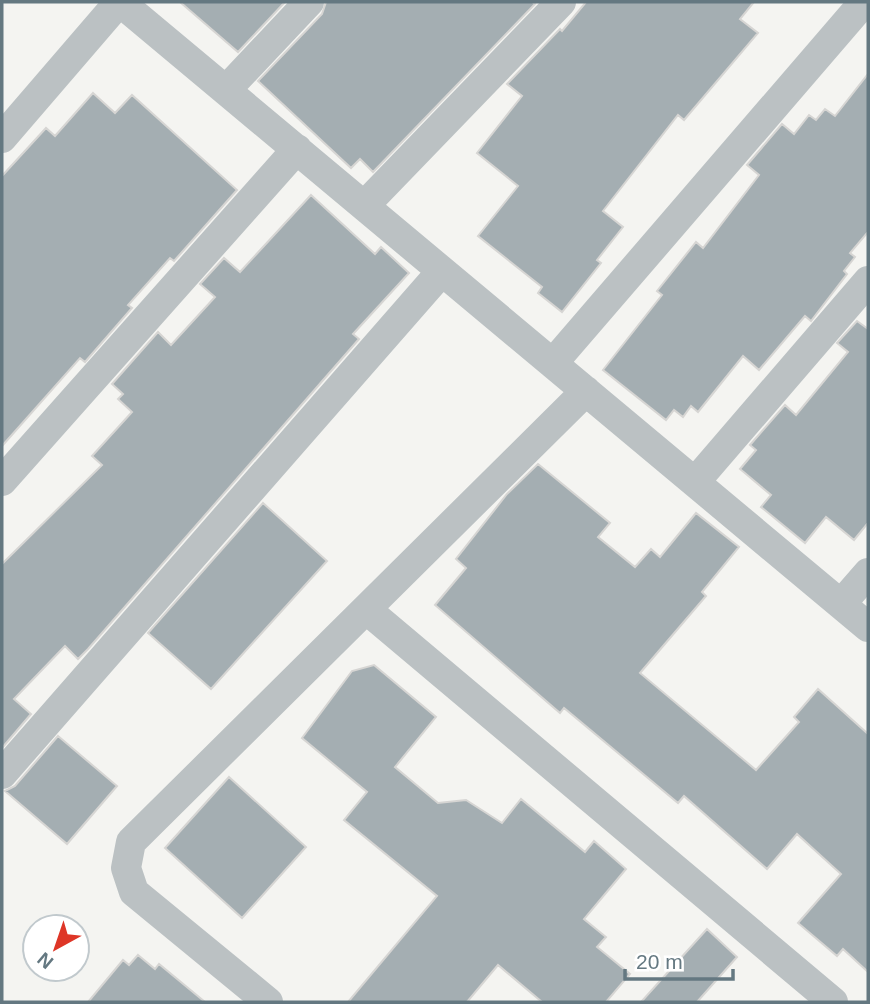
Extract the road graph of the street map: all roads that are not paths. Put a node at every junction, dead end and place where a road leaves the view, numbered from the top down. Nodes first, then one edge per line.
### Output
1 (120, 2) edge
2 (309, 2) edge
3 (561, 2) edge
4 (864, 2) edge
5 (226, 90) junction
6 (2, 138) edge
7 (297, 149) junction
8 (364, 206) junction
9 (442, 271) junction
10 (868, 281) edge
11 (553, 363) junction
12 (586, 391) junction
13 (2, 481) edge
14 (695, 482) junction
15 (868, 573) edge
16 (841, 604) junction
17 (367, 610) junction
18 (868, 627) edge
19 (2, 774) edge
20 (268, 1002) edge
21 (833, 1002) edge

1 - 5 street
1 - 6 street
2 - 5 street
3 - 8 street
4 - 11 street
5 - 7 street
7 - 8 street
7 - 13 street
8 - 9 street
9 - 11 street
9 - 19 street
10 - 14 street
11 - 12 street
12 - 14 street
12 - 17 street
14 - 16 street
15 - 16 street
16 - 18 street
17 - 20 street
17 - 21 street

